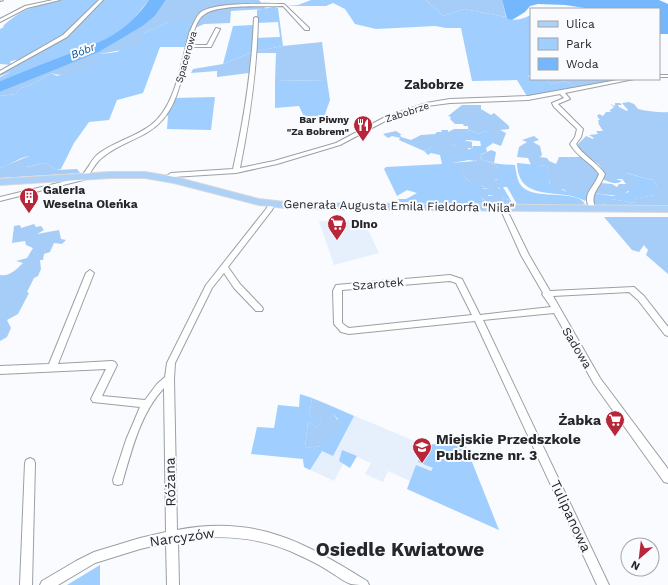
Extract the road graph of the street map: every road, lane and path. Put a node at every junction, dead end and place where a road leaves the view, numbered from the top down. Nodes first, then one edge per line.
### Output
1 (58, 0) edge
2 (101, 0) edge
3 (256, 18) dead end
4 (0, 24) edge
5 (218, 28) dead end
6 (306, 29) dead end
7 (189, 46) junction
8 (0, 73) edge
9 (626, 80) edge
10 (562, 92) junction
11 (236, 171) junction
12 (86, 176) junction
13 (167, 178) junction
14 (29, 180) junction
15 (0, 182) edge
16 (25, 193) junction
17 (0, 199) edge
18 (272, 204) junction
19 (503, 208) junction
20 (593, 209) junction
21 (668, 210) edge
22 (225, 268) junction
23 (90, 273) dead end
24 (546, 294) junction
25 (259, 308) dead end
26 (555, 310) junction
27 (477, 317) junction
28 (668, 333) edge
29 (52, 367) junction
30 (0, 370) edge
31 (169, 379) junction
32 (147, 404) junction
33 (30, 463) dead end
34 (668, 478) edge
35 (118, 480) dead end
36 (171, 537) junction
37 (26, 585) edge
38 (46, 585) edge
39 (173, 585) edge
40 (364, 585) edge
41 (603, 585) edge

1 - 4 street
2 - 8 street
3 - 11 street
5 - 7 street
6 - 7 street, Spacerowa
7 - 12 street, Spacerowa
9 - 10 street, Zabobrze
10 - 11 street, Zabobrze
10 - 20 street
11 - 13 street, Zabobrze
12 - 13 main road, Generała Augusta Emila Fieldorfa "Nila"
12 - 14 main road, Generała Augusta Emila Fieldorfa "Nila"
12 - 16 street, Generała Augusta Emila Fieldorfa "Nila"
13 - 18 main road, Generała Augusta Emila Fieldorfa "Nila"
14 - 15 main road, Generała Augusta Emila Fieldorfa "Nila"
14 - 16 street
16 - 17 street, Generała Augusta Emila Fieldorfa "Nila"
18 - 19 main road, Generała Augusta Emila Fieldorfa "Nila"
18 - 22 street, Różana
19 - 20 main road, Generała Augusta Emila Fieldorfa "Nila"
19 - 24 street, Sadowa
20 - 21 main road, Generała Augusta Emila Fieldorfa "Nila"
22 - 25 street
22 - 31 street, Różana
23 - 29 street
24 - 26 street, Sadowa
24 - 28 street
26 - 27 street, Szarotek
26 - 34 street, Sadowa
27 - 27 street, Szarotek
27 - 41 street, Tulipanowa
29 - 30 street
29 - 32 street
31 - 32 street
31 - 36 street, Różana
32 - 35 street
33 - 37 street
36 - 38 street, Narcyzów
36 - 39 street, Różana
36 - 40 street, Narcyzów

